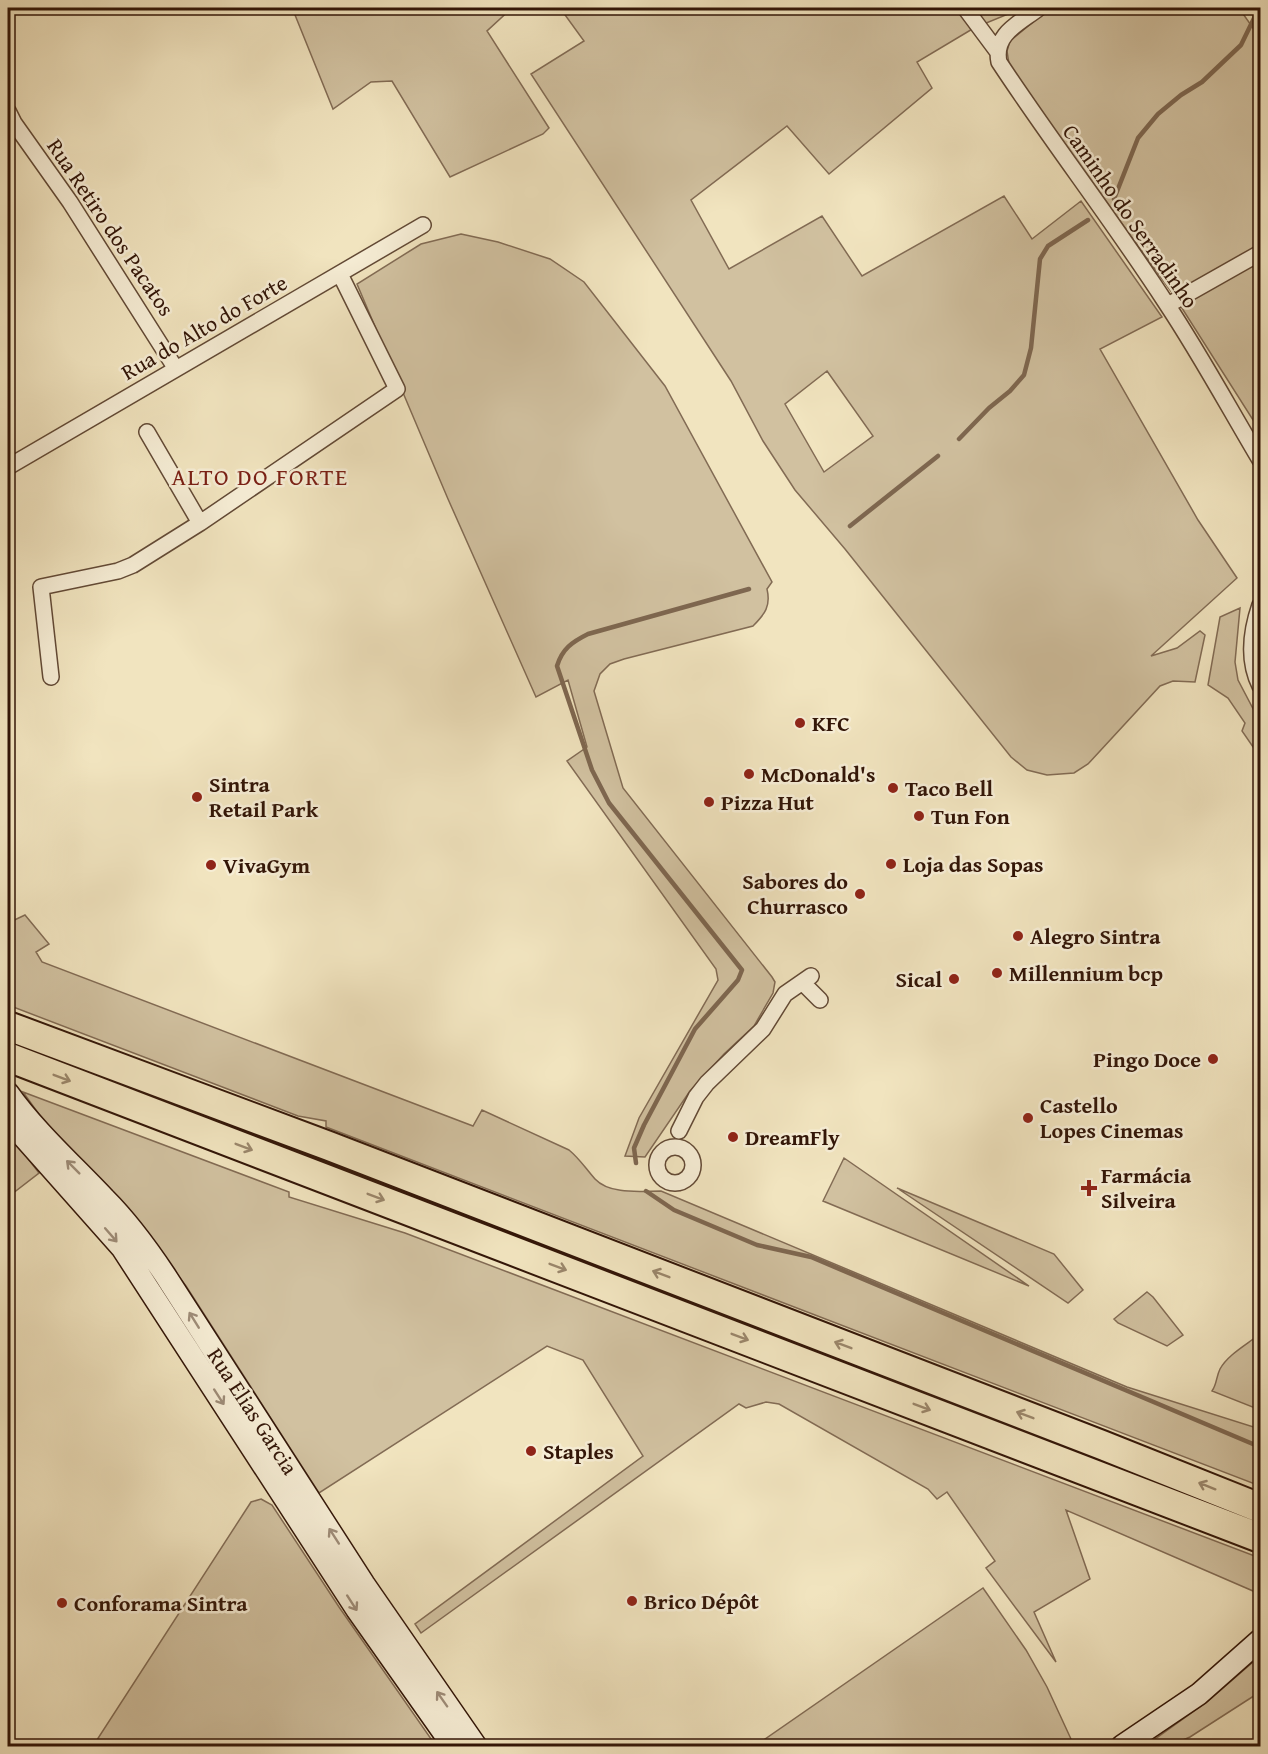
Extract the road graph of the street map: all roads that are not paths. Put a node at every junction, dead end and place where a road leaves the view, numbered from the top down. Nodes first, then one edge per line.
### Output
1 (965, 8) edge
2 (1039, 8) edge
3 (997, 51) junction
4 (8, 111) edge
5 (423, 225) dead end
6 (1260, 253) edge
7 (340, 274) junction
8 (1168, 305) junction
9 (176, 369) junction
10 (147, 432) dead end
11 (1260, 460) edge
12 (8, 467) edge
13 (200, 523) junction
14 (1260, 605) edge
15 (51, 677) dead end
16 (1260, 686) edge
17 (820, 1000) dead end
18 (8, 1026) edge
19 (8, 1057) edge
20 (8, 1094) edge
21 (8, 1118) edge
22 (679, 1131) dead end
23 (1260, 1508) edge
24 (1260, 1538) edge
25 (1260, 1640) edge
26 (453, 1746) edge
27 (476, 1746) edge
28 (1122, 1746) edge

1 - 3 street, Caminho do Serradinho
2 - 3 street
3 - 8 street, Caminho do Serradinho
4 - 9 street, Rua Retiro dos Pacatos
5 - 7 street, Rua do Alto do Forte
6 - 8 street
7 - 9 street, Rua do Alto do Forte
7 - 13 street
8 - 11 street, Caminho do Serradinho
9 - 12 street, Rua do Alto do Forte
10 - 13 street
13 - 15 street
14 - 16 street
17 - 22 street
23 -> 18 highway
19 -> 24 highway
27 -> 20 street, Rua Elias Garcia
21 -> 26 street, Rua Elias Garcia
25 - 28 street

